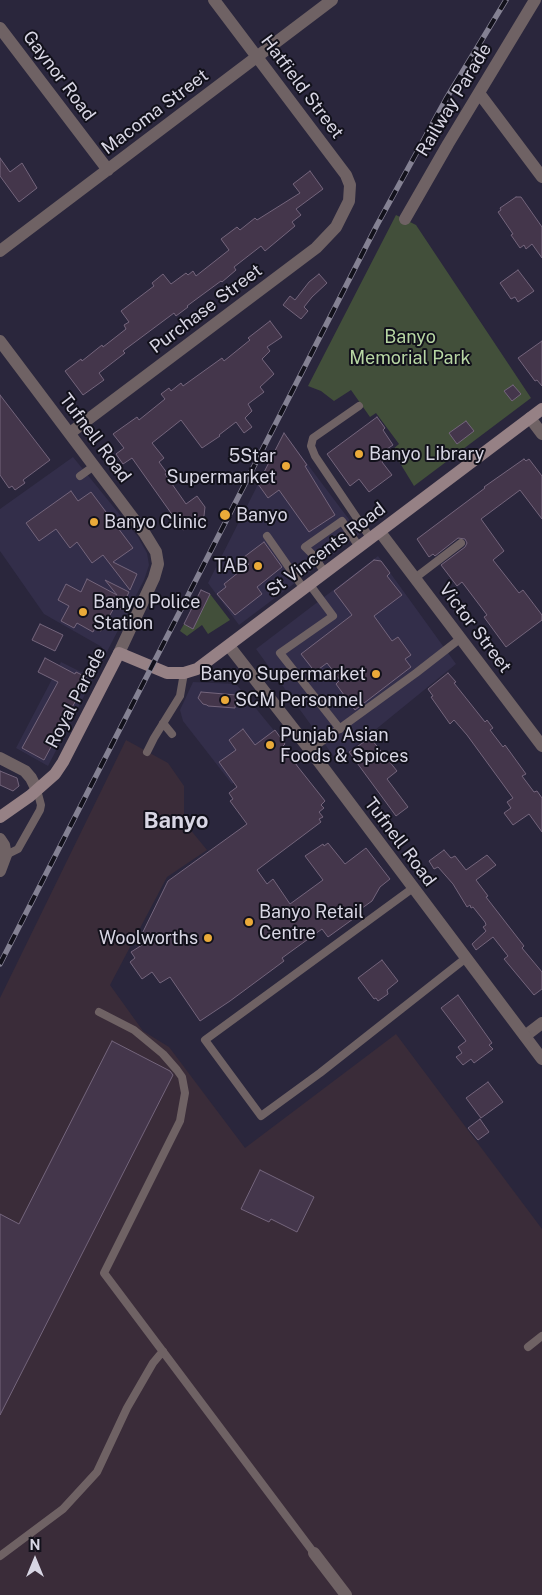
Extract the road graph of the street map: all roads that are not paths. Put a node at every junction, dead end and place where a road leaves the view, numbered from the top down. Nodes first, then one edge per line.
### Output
1 (214, 0) edge
2 (332, 0) edge
3 (535, 0) edge
4 (0, 28) edge
5 (257, 56) junction
6 (479, 93) junction
7 (108, 170) junction
8 (542, 176) edge
9 (349, 201) joint
10 (405, 219) dead end
11 (0, 251) edge
12 (0, 341) edge
13 (359, 406) dead end
14 (542, 409) edge
15 (530, 418) junction
16 (70, 433) junction
17 (542, 434) edge
18 (94, 466) junction
19 (80, 476) dead end
20 (376, 535) junction
21 (267, 536) dead end
22 (461, 543) dead end
23 (359, 548) junction
24 (158, 559) joint
25 (324, 573) junction
26 (415, 578) junction
27 (307, 587) junction
28 (461, 638) junction
29 (229, 646) junction
30 (119, 653) junction
31 (184, 673) junction
32 (163, 723) junction
33 (340, 729) junction
34 (172, 734) dead end
35 (542, 746) edge
36 (310, 750) junction
37 (147, 752) dead end
38 (0, 758) edge
39 (37, 790) junction
40 (0, 817) edge
41 (0, 839) edge
42 (6, 854) junction
43 (0, 871) edge
44 (413, 888) junction
45 (466, 958) junction
46 (99, 1012) dead end
47 (542, 1023) edge
48 (525, 1036) junction
49 (542, 1059) edge
50 (542, 1336) edge
51 (528, 1347) dead end
52 (163, 1351) junction
53 (314, 1552) joint
54 (0, 1556) edge
55 (346, 1595) edge

1 - 5 street, Hatfield Street
2 - 5 street, Macoma Street
3 - 6 street, Railway Parade
4 - 7 street, Gaynor Road
5 - 7 street, Macoma Street
5 - 9 street, Hatfield Street
6 - 8 street
6 - 10 street, Railway Parade
7 - 11 street, Macoma Street
9 - 16 street, Purchase Street
12 - 16 street, Tufnell Road
13 - 20 lane
14 - 15 main road, St Vincents Road
15 - 17 street
15 - 20 main road, St Vincents Road
16 - 18 street, Tufnell Road
18 - 19 lane
18 - 24 street, Tufnell Road
20 - 23 main road, St Vincents Road
20 - 26 street, Victor Street
21 - 27 lane
22 - 26 lane
23 - 25 main road, St Vincents Road
23 - 25 lane
24 - 30 street, Royal Parade
25 - 27 main road, St Vincents Road
26 - 28 street, Victor Street
27 - 29 main road, St Vincents Road
27 - 33 lane
28 - 33 lane
28 - 35 street, Victor Street
29 - 31 main road, St Vincents Road
29 - 36 street, Tufnell Road
30 - 31 main road
30 - 39 main road, Royal Parade
31 - 32 lane
32 - 34 lane
32 - 37 lane
33 - 36 lane
36 - 44 street, Tufnell Road
38 - 39 street
39 - 40 main road, Royal Parade
39 - 42 lane
41 - 42 street
42 - 43 street
44 - 45 street, Tufnell Road
44 - 45 lane
45 - 48 street, Tufnell Road
46 - 52 lane
47 - 48 street
48 - 49 street, Tufnell Road
50 - 51 lane
52 - 53 lane
52 - 54 lane
53 - 55 street

